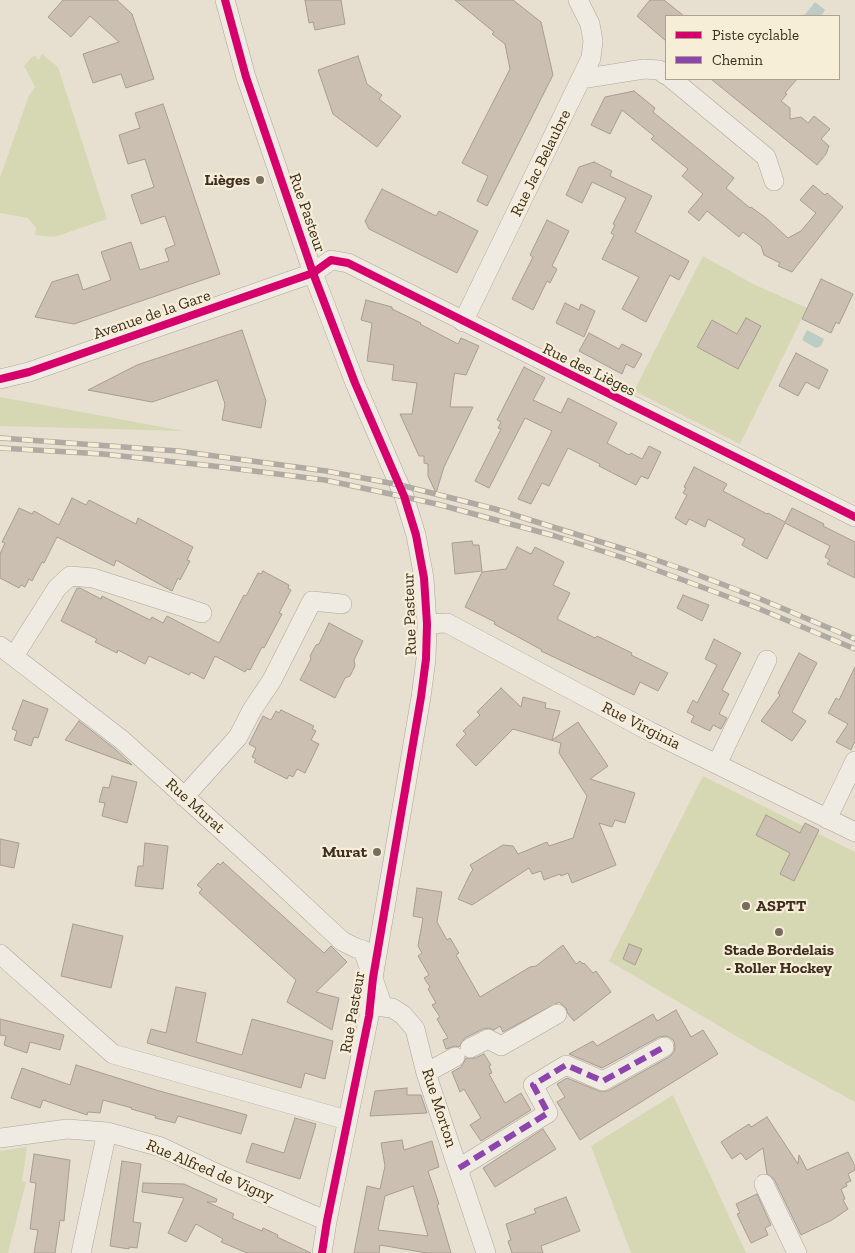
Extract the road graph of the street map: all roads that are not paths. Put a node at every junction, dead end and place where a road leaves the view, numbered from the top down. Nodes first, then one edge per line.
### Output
1 (225, 0) edge
2 (578, 0) edge
3 (665, 74) edge
4 (581, 79) junction
5 (673, 80) edge
6 (774, 181) dead end
7 (313, 273) junction
8 (463, 322) junction
9 (0, 378) edge
10 (855, 517) edge
11 (342, 604) dead end
12 (202, 613) dead end
13 (427, 624) junction
14 (7, 651) edge
15 (767, 660) dead end
16 (855, 761) edge
17 (717, 764) junction
18 (184, 797) junction
19 (827, 818) junction
20 (855, 832) edge
21 (0, 954) edge
22 (373, 978) junction
23 (556, 1014) dead end
24 (664, 1047) dead end
25 (426, 1073) junction
26 (347, 1120) junction
27 (107, 1132) junction
28 (0, 1138) edge
29 (459, 1168) junction
30 (764, 1184) dead end
31 (327, 1221) junction
32 (81, 1253) edge
33 (322, 1253) edge
34 (486, 1253) edge
35 (797, 1253) edge

1 - 7 street, Rue Pasteur
2 - 4 street, Rue Jac Belaubre
3 - 4 street
4 - 8 street, Rue Jac Belaubre
5 - 6 street
7 - 8 street, Rue des Lièges
7 - 9 street, Avenue de la Gare
7 - 13 street, Rue Pasteur
8 - 10 street, Rue des Lièges
11 - 18 street
12 - 14 street
13 - 17 street, Rue Virginia
13 - 22 street, Rue Pasteur
14 - 18 street, Rue Murat
15 - 17 street
16 - 19 street
17 - 19 street, Rue Virginia
18 - 22 street, Rue Murat
19 - 20 street, Rue Virginia
21 - 26 street
22 - 25 street, Rue Morton
22 - 26 street, Rue Pasteur
23 - 25 street
24 - 29 street
25 - 29 street, Rue Morton
26 - 31 street, Rue Pasteur
27 - 28 street, Rue Alfred de Vigny
27 - 31 street, Rue Alfred de Vigny
27 - 32 street
29 - 34 street, Rue Morton
30 - 35 street
31 - 33 street, Rue Pasteur

